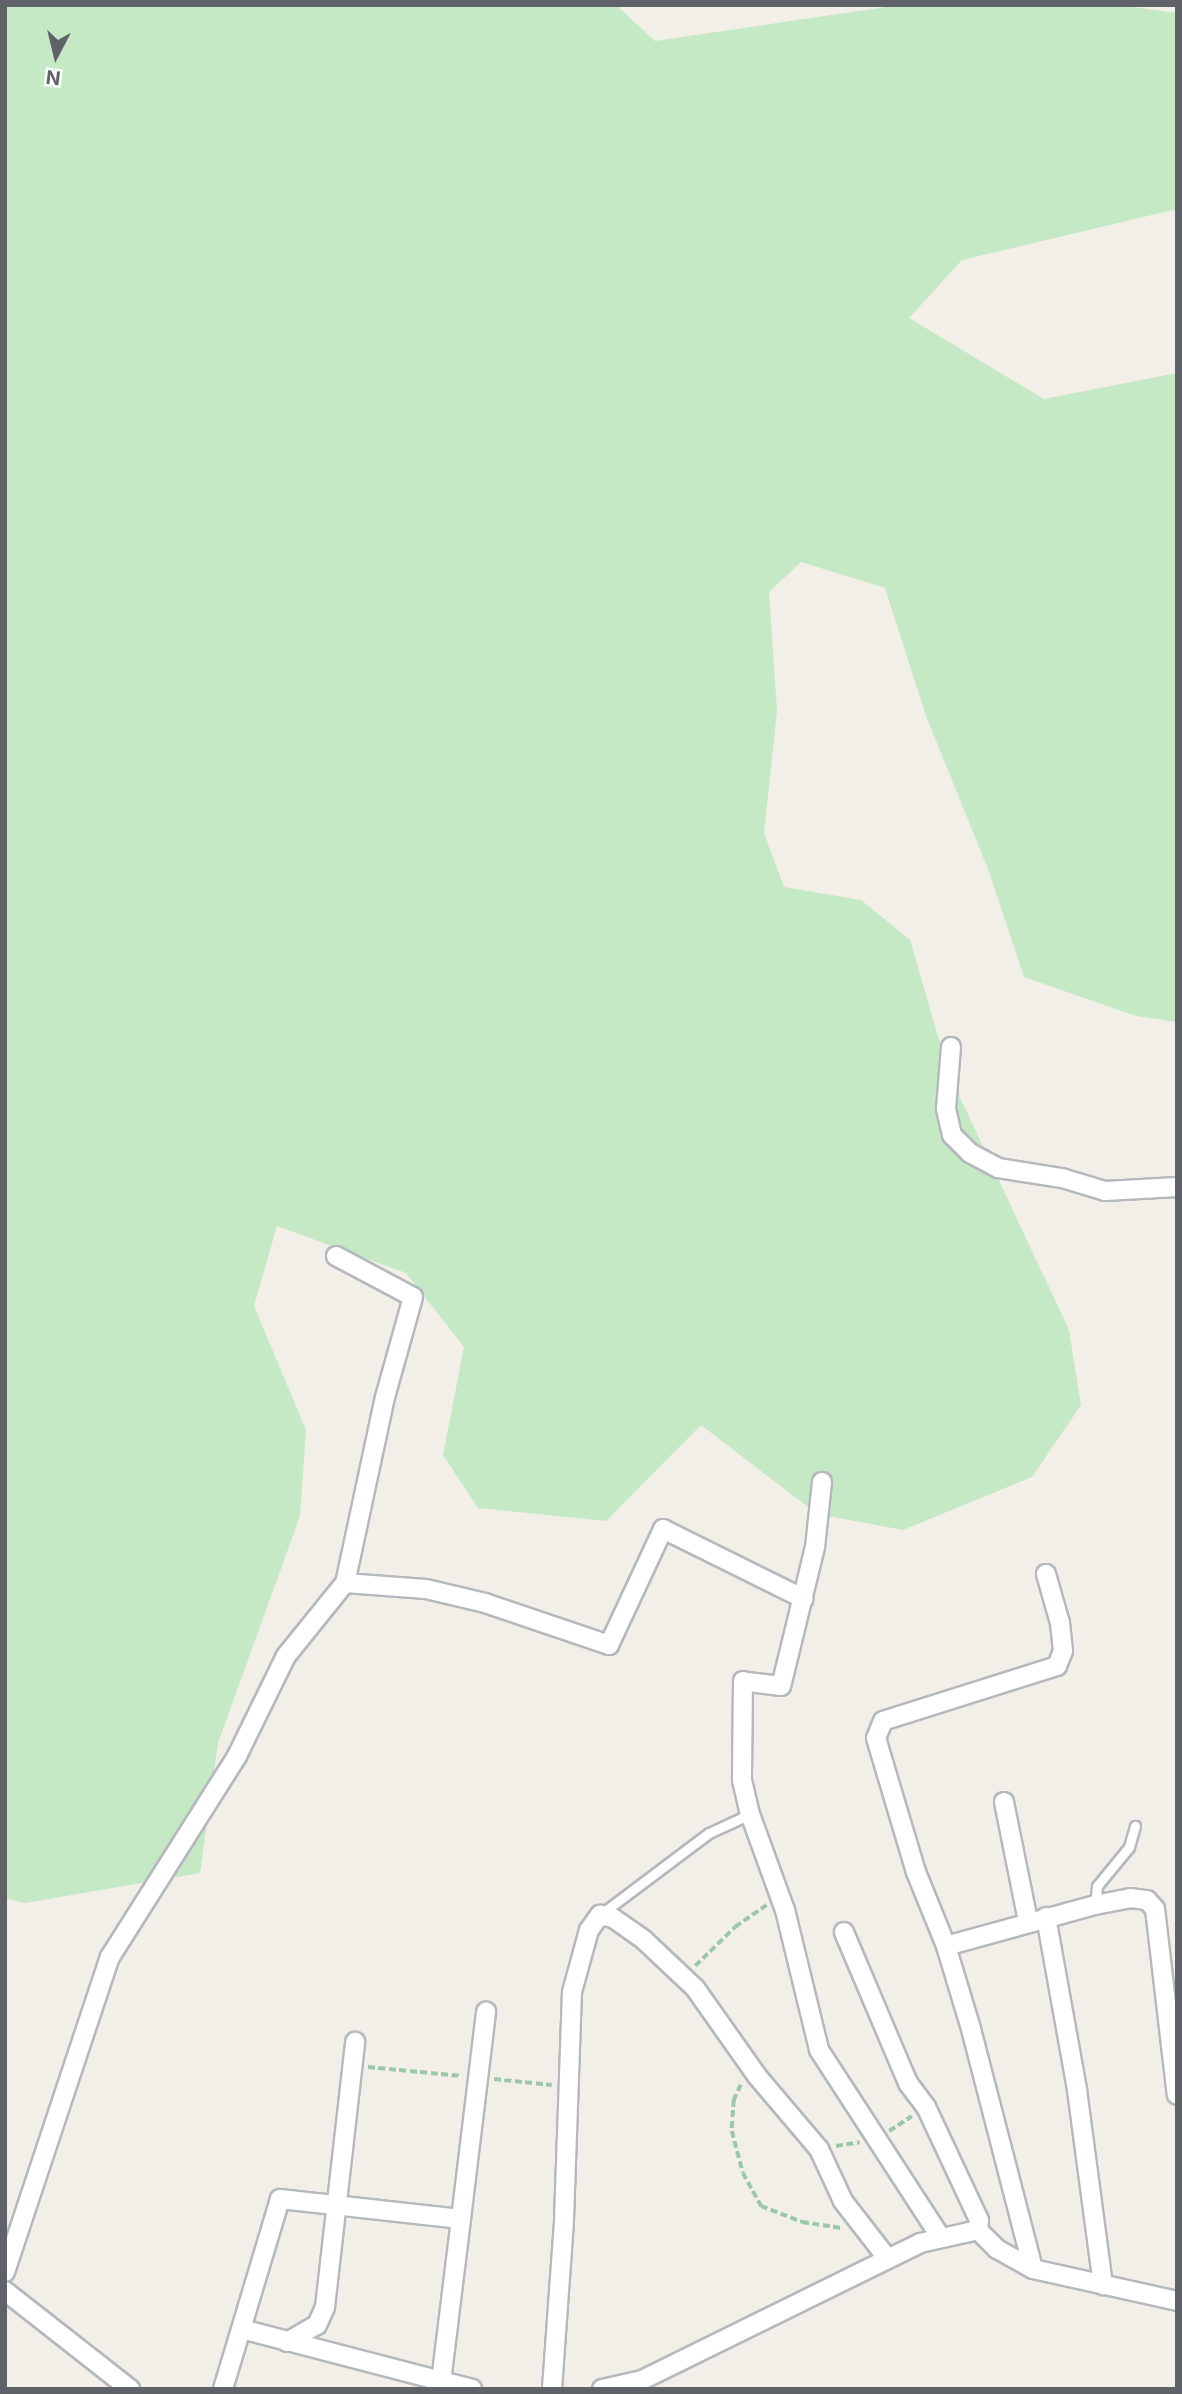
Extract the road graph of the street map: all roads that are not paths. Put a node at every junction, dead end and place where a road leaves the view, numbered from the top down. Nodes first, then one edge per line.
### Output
1 (951, 1047) dead end
2 (1177, 1187) edge
3 (336, 1256) dead end
4 (822, 1482) dead end
5 (1046, 1574) dead end
6 (345, 1583) junction
7 (804, 1599) junction
8 (1004, 1802) dead end
9 (750, 1814) junction
10 (1135, 1826) dead end
11 (1095, 1905) junction
12 (600, 1916) junction
13 (1046, 1917) junction
14 (1028, 1921) junction
15 (844, 1932) dead end
16 (946, 1946) junction
17 (486, 2011) dead end
18 (355, 2042) dead end
19 (1177, 2095) edge
20 (338, 2205) junction
21 (461, 2219) junction
22 (978, 2230) junction
23 (939, 2235) junction
24 (887, 2259) junction
25 (1033, 2269) junction
26 (5, 2272) edge
27 (1103, 2285) junction
28 (5, 2291) edge
29 (1177, 2301) edge
30 (242, 2329) junction
31 (288, 2342) junction
32 (441, 2381) junction
33 (130, 2389) edge
34 (223, 2389) edge
35 (472, 2389) edge
36 (552, 2389) edge
37 (602, 2389) edge

1 - 2 street
3 - 6 street
4 - 7 street
5 - 16 street
6 - 7 street
6 - 26 street
7 - 9 street
8 - 14 street
9 - 12 lane
9 - 23 street
10 - 11 lane
11 - 13 street
11 - 19 street
12 - 24 street
12 - 36 street
13 - 14 street
13 - 27 street
14 - 16 street
15 - 22 street
16 - 25 street
17 - 21 street
18 - 20 street
20 - 21 street
20 - 30 street
20 - 31 street
21 - 32 street
22 - 23 street
22 - 25 street
23 - 24 street
24 - 37 street
25 - 27 street
27 - 29 street
28 - 33 street
30 - 31 street
30 - 34 street
31 - 32 street
32 - 35 street

